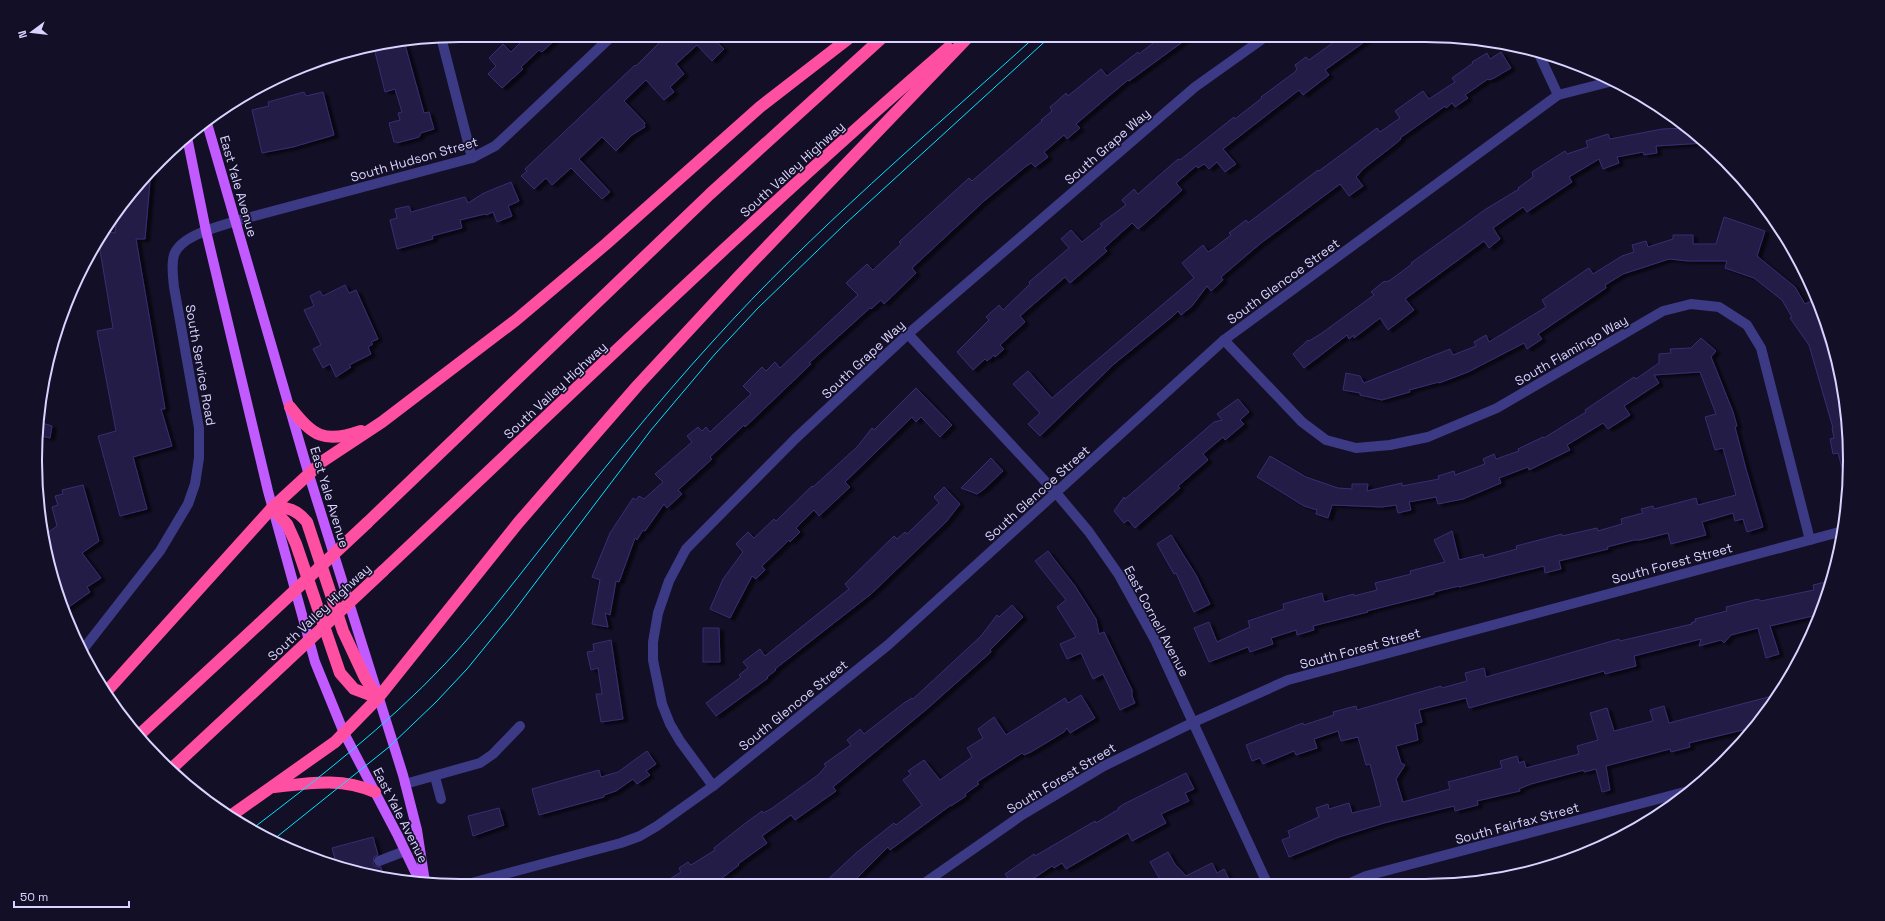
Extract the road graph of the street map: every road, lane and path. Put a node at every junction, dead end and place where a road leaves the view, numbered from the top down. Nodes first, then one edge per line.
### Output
1 (606, 42) edge
2 (844, 42) edge
3 (877, 42) edge
4 (955, 42) edge
5 (963, 42) edge
6 (1258, 42) edge
7 (442, 43) edge
8 (1541, 58) edge
9 (1605, 83) edge
10 (1558, 95) junction
11 (208, 127) edge
12 (188, 143) edge
13 (472, 158) junction
14 (236, 221) junction
15 (206, 231) junction
16 (908, 334) junction
17 (1224, 340) junction
18 (290, 407) junction
19 (382, 422) junction
20 (309, 475) junction
21 (1057, 494) junction
22 (272, 508) junction
23 (1836, 533) edge
24 (1810, 540) junction
25 (85, 647) edge
26 (110, 688) edge
27 (378, 698) junction
28 (1194, 722) junction
29 (520, 726) dead end
30 (142, 732) edge
31 (344, 733) junction
32 (175, 765) edge
33 (435, 777) junction
34 (405, 784) junction
35 (713, 786) junction
36 (272, 787) junction
37 (375, 792) junction
38 (1678, 794) edge
39 (441, 799) dead end
40 (235, 813) edge
41 (406, 851) junction
42 (379, 861) dead end
43 (417, 876) edge
44 (424, 877) edge
45 (485, 879) edge
46 (930, 879) edge
47 (1265, 879) edge
48 (1359, 879) edge

1 - 13 street, South Hudson Street
2 - 19 highway
3 - 30 highway, bridge
4 - 32 highway, South Valley Highway, bridge
5 - 27 highway
6 - 16 street, South Grape Way
7 - 13 street
8 - 10 street
9 - 10 street, South Glencoe Street
10 - 17 street, South Glencoe Street
11 - 14 main road, East Yale Avenue
12 - 15 main road, East Yale Avenue
13 - 14 street, South Hudson Street
14 - 15 street, South Hudson Street
14 - 18 main road, East Yale Avenue
15 - 22 main road, East Yale Avenue
15 - 25 street, South Service Road
16 - 21 street, East Cornell Avenue
16 - 35 street, South Grape Way
17 - 21 street, South Glencoe Street
17 - 24 street, South Flamingo Way
18 - 19 highway
18 - 20 main road, East Yale Avenue
19 - 20 highway
20 - 22 highway
20 - 27 main road, East Yale Avenue
21 - 28 street, East Cornell Avenue
21 - 35 street, South Glencoe Street
22 - 26 highway
22 - 27 highway
22 - 27 highway
22 - 31 main road, East Yale Avenue
23 - 24 street, South Forest Street
24 - 28 street, South Forest Street
27 - 31 highway
27 - 34 main road, East Yale Avenue
28 - 46 street, South Forest Street
28 - 47 street, East Cornell Avenue
29 - 33 street
31 - 36 highway
31 - 37 main road, East Yale Avenue
33 - 34 street
33 - 39 street
34 - 44 main road, East Yale Avenue
35 - 45 street, South Glencoe Street
36 - 37 highway
36 - 40 highway
37 - 41 main road, East Yale Avenue
38 - 48 street, South Fairfax Street
41 - 42 street
41 - 43 main road, East Yale Avenue

